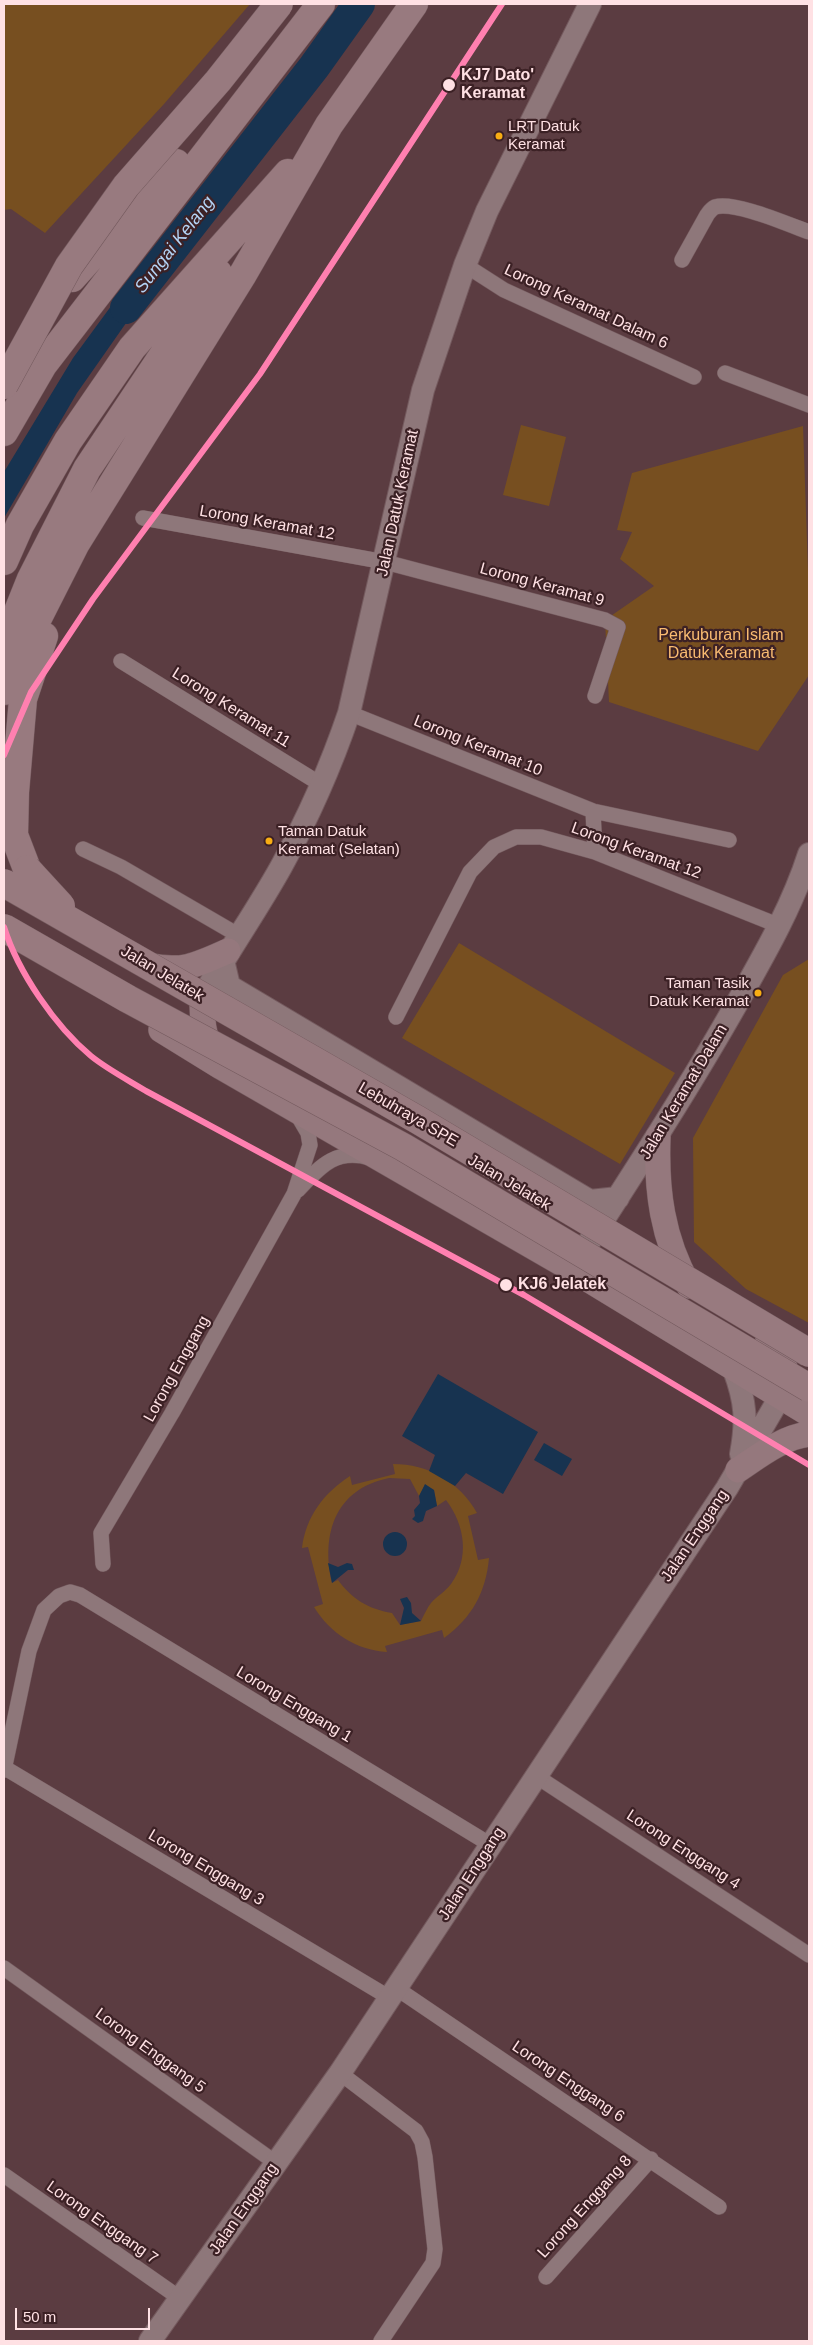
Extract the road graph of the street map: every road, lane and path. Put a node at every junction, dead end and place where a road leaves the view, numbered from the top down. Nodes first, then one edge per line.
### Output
1 (279, 4) edge
2 (321, 4) edge
3 (414, 4) edge
4 (590, 4) edge
5 (330, 125) junction
6 (274, 189) junction
7 (809, 232) edge
8 (682, 260) dead end
9 (465, 265) junction
10 (725, 373) dead end
11 (4, 375) edge
12 (694, 377) dead end
13 (4, 384) edge
14 (809, 405) edge
15 (4, 432) edge
16 (143, 518) dead end
17 (76, 543) junction
18 (4, 561) edge
19 (385, 562) junction
20 (4, 646) edge
21 (121, 661) dead end
22 (4, 691) edge
23 (595, 696) dead end
24 (349, 714) junction
25 (322, 785) junction
26 (593, 811) junction
27 (729, 840) dead end
28 (83, 848) dead end
29 (595, 852) junction
30 (809, 854) edge
31 (4, 863) edge
32 (4, 878) edge
33 (4, 883) edge
34 (44, 900) junction
35 (780, 926) junction
36 (4, 932) edge
37 (230, 949) junction
38 (142, 964) junction
39 (202, 998) junction
40 (396, 1017) dead end
41 (221, 1067) junction
42 (288, 1105) junction
43 (418, 1120) junction
44 (658, 1137) junction
45 (393, 1165) junction
46 (294, 1194) junction
47 (618, 1198) junction
48 (594, 1234) junction
49 (571, 1270) junction
50 (696, 1299) junction
51 (768, 1340) junction
52 (809, 1353) edge
53 (809, 1364) edge
54 (734, 1370) junction
55 (809, 1388) edge
56 (780, 1397) junction
57 (809, 1414) edge
58 (809, 1434) edge
59 (738, 1470) junction
60 (103, 1564) dead end
61 (4, 1769) edge
62 (536, 1776) junction
63 (491, 1845) junction
64 (809, 1955) edge
65 (4, 1968) edge
66 (393, 1993) junction
67 (340, 2073) junction
68 (651, 2159) junction
69 (276, 2163) junction
70 (4, 2175) edge
71 (719, 2207) dead end
72 (546, 2278) dead end
73 (180, 2299) junction
74 (384, 2340) edge
75 (150, 2341) edge

1 - 13 highway, bridge
2 - 11 highway, bridge
2 - 15 highway
3 - 5 highway
4 - 9 street, Jalan Datuk Keramat
5 - 6 highway
5 - 17 highway
6 - 18 highway
6 - 20 highway
7 - 8 street
9 - 12 street, Lorong Keramat Dalam 6
9 - 19 street, Jalan Datuk Keramat
10 - 14 street
16 - 19 street, Lorong Keramat 12
17 - 22 highway
17 - 43 highway, bridge
19 - 23 street, Lorong Keramat 9
19 - 24 street, Jalan Datuk Keramat
21 - 25 street, Lorong Keramat 11
24 - 25 street, Jalan Datuk Keramat
24 - 26 street, Lorong Keramat 10
25 - 37 street, Jalan Datuk Keramat
26 - 27 street, Lorong Keramat 10
26 - 29 street
28 - 37 street
29 - 35 street, Lorong Keramat 12
29 - 40 street, Lorong Keramat 12
30 - 35 street, Jalan Keramat Dalam
31 - 34 highway
32 - 34 main road, Jalan Jelatek
33 - 43 highway, Lebuhraya SPE, bridge
34 - 38 main road, Jalan Jelatek
35 - 44 street, Jalan Keramat Dalam
36 - 41 main road
36 - 55 highway, Lebuhraya SPE, bridge
37 - 38 main road
37 - 39 street, Jalan Datuk Keramat
37 - 47 street
38 - 39 main road, Jalan Jelatek
39 - 41 main road
39 - 48 main road, Jalan Jelatek
41 - 42 main road
42 - 45 main road
42 - 46 street, Lorong Enggang
43 - 52 highway, Lebuhraya SPE, bridge
44 - 47 street, Jalan Keramat Dalam
44 - 50 main road
45 - 46 street, Lorong Enggang
45 - 49 main road
46 - 60 street, Lorong Enggang
47 - 48 street, Jalan Keramat Dalam
48 - 49 street, Jalan Keramat Dalam
48 - 50 main road, Jalan Jelatek
49 - 54 main road
50 - 51 main road, Jalan Jelatek
51 - 53 main road, Jalan Jelatek
51 - 56 main road
54 - 56 main road
54 - 59 street
56 - 57 main road
56 - 59 street, Jalan Enggang
58 - 59 main road
59 - 62 street, Jalan Enggang
61 - 63 street, Lorong Enggang 1
61 - 66 street, Lorong Enggang 3
62 - 63 street, Jalan Enggang
62 - 64 street, Lorong Enggang 4
63 - 66 street, Jalan Enggang
65 - 69 street, Lorong Enggang 5
66 - 67 street, Jalan Enggang
66 - 68 street, Lorong Enggang 6
67 - 69 street, Jalan Enggang
67 - 74 street
68 - 71 street, Lorong Enggang 6
68 - 72 street, Lorong Enggang 8
69 - 73 street, Jalan Enggang
70 - 73 street, Lorong Enggang 7
73 - 75 street, Jalan Enggang

